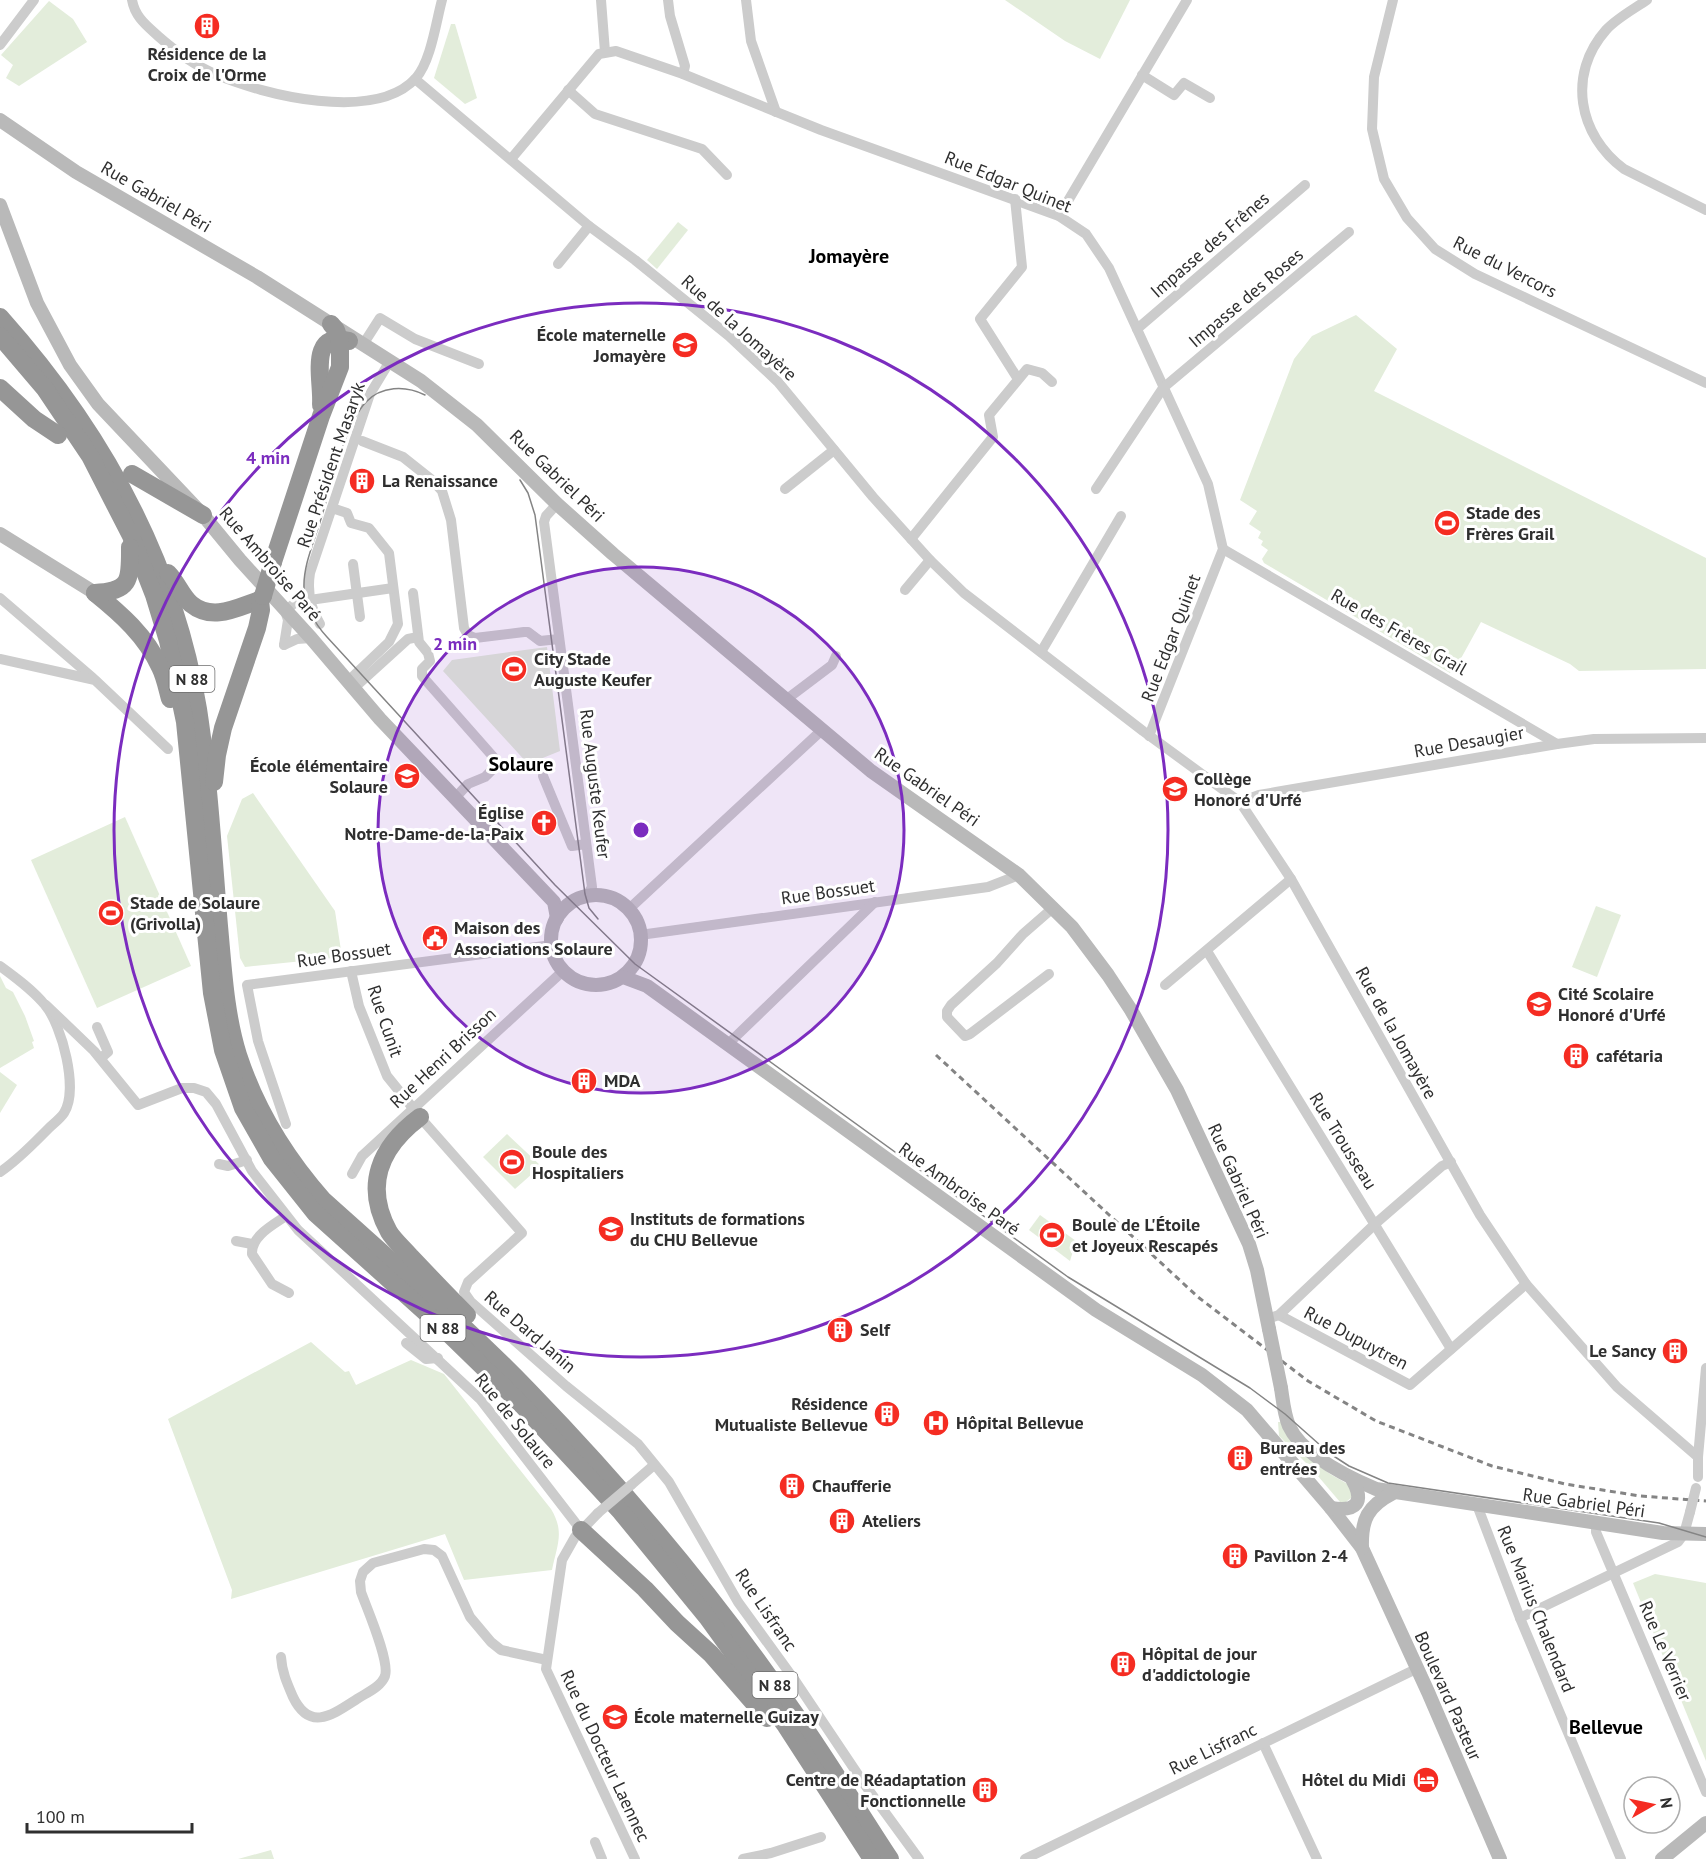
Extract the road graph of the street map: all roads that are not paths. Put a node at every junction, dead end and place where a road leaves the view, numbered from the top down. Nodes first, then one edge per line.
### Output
1 (34, 0) edge
2 (132, 0) edge
3 (442, 0) edge
4 (601, 0) edge
5 (669, 0) edge
6 (746, 0) edge
7 (1187, 0) edge
8 (1394, 0) edge
9 (1647, 0) edge
10 (0, 45) edge
11 (605, 52) junction
12 (684, 74) junction
13 (1142, 75) junction
14 (415, 79) junction
15 (568, 90) junction
16 (1210, 98) dead end
17 (776, 112) junction
18 (0, 120) edge
19 (511, 159) junction
20 (727, 175) dead end
21 (1305, 185) dead end
22 (1015, 199) junction
23 (0, 205) edge
24 (1706, 210) edge
25 (1059, 216) junction
26 (589, 226) junction
27 (1349, 232) dead end
28 (558, 264) dead end
29 (0, 317) edge
30 (1137, 329) junction
31 (0, 336) edge
32 (346, 337) junction
33 (384, 358) junction
34 (479, 364) dead end
35 (1018, 379) junction
36 (1052, 382) dead end
37 (1706, 384) edge
38 (0, 388) edge
39 (1164, 388) junction
40 (58, 435) dead end
41 (362, 441) dead end
42 (834, 450) junction
43 (132, 474) dead end
44 (785, 489) dead end
45 (1096, 489) dead end
46 (557, 504) junction
47 (332, 508) junction
48 (203, 515) junction
49 (1122, 516) dead end
50 (0, 534) edge
51 (130, 536) junction
52 (910, 539) junction
53 (1223, 549) junction
54 (930, 560) junction
55 (157, 564) junction
56 (353, 564) dead end
57 (393, 588) junction
58 (905, 590) dead end
59 (95, 593) junction
60 (357, 593) junction
61 (413, 593) dead end
62 (0, 598) edge
63 (261, 598) junction
64 (309, 599) junction
65 (285, 611) junction
66 (360, 617) dead end
67 (320, 624) dead end
68 (418, 637) junction
69 (310, 638) junction
70 (559, 639) junction
71 (1041, 652) junction
72 (836, 656) dead end
73 (0, 659) edge
74 (95, 680) junction
75 (351, 684) junction
76 (788, 699) junction
77 (185, 722) junction
78 (822, 730) junction
79 (1149, 736) junction
80 (1706, 738) edge
81 (1557, 744) junction
82 (168, 749) dead end
83 (543, 776) dead end
84 (208, 798) junction
85 (455, 798) junction
86 (1240, 802) junction
87 (586, 844) junction
88 (1019, 875) junction
89 (1292, 879) junction
90 (588, 894) junction
91 (875, 902) junction
92 (1054, 907) junction
93 (629, 909) junction
94 (557, 918) junction
95 (640, 935) junction
96 (552, 945) junction
97 (1207, 951) junction
98 (0, 966) edge
99 (351, 970) junction
100 (563, 971) junction
101 (1049, 974) dead end
102 (623, 977) junction
103 (1165, 985) dead end
104 (46, 1005) junction
105 (97, 1027) dead end
106 (728, 1044) junction
107 (100, 1058) junction
108 (416, 1113) junction
109 (286, 1124) dead end
110 (247, 1160) junction
111 (1451, 1162) junction
112 (223, 1163) dead end
113 (0, 1172) edge
114 (352, 1174) dead end
115 (286, 1216) junction
116 (1375, 1224) junction
117 (259, 1238) junction
118 (236, 1241) dead end
119 (1526, 1284) junction
120 (282, 1292) dead end
121 (1271, 1321) junction
122 (409, 1349) dead end
123 (1451, 1349) junction
124 (438, 1358) junction
125 (1706, 1368) edge
126 (529, 1391) junction
127 (1270, 1436) joint
128 (1698, 1457) junction
129 (654, 1464) junction
130 (1352, 1479) junction
131 (1700, 1481) edge
132 (1393, 1493) junction
133 (1477, 1505) junction
134 (1331, 1508) junction
135 (1596, 1522) junction
136 (581, 1530) junction
137 (1684, 1534) junction
138 (1706, 1534) edge
139 (1362, 1548) junction
140 (1614, 1572) junction
141 (1520, 1618) junction
142 (281, 1657) dead end
143 (547, 1660) junction
144 (1416, 1669) junction
145 (786, 1726) junction
146 (1263, 1743) junction
147 (1706, 1792) edge
148 (1706, 1823) edge
149 (821, 1837) dead end
150 (595, 1842) dead end
151 (773, 1856) edge
152 (602, 1859) edge
153 (635, 1859) edge
154 (743, 1859) edge
155 (872, 1859) edge
156 (890, 1859) edge
157 (919, 1859) edge
158 (1025, 1859) edge
159 (1317, 1859) edge
160 (1500, 1859) edge
161 (1621, 1859) edge
162 (1662, 1859) edge

1 - 10 street
2 - 14 street
3 - 14 street
4 - 11 street
5 - 12 street
6 - 17 street
7 - 13 street
8 - 37 street, Rue du Vercors
9 - 24 street
11 - 12 street, Rue Edgar Quinet
11 - 15 street
12 - 17 street, Rue Edgar Quinet
13 - 16 street
13 - 25 street
14 - 19 street, Rue de la Jomayère
15 - 19 street
15 - 20 street
17 - 22 street, Rue Edgar Quinet
18 - 32 main road, Rue Gabriel Péri
19 - 26 street, Rue de la Jomayère
21 - 30 street, Impasse des Frênes
22 - 25 street, Rue Edgar Quinet
22 - 35 street
23 - 48 main road, Rue Ambroise Paré
25 - 30 street, Rue Edgar Quinet
26 - 28 street
26 - 42 street, Rue de la Jomayère
27 - 39 street, Impasse des Roses
29 - 55 highway, N 88
30 - 39 street, Rue Edgar Quinet
31 - 51 highway, N 88
32 - 33 main road, Rue Gabriel Péri
32 - 34 street
32 - 63 highway, bridge
33 - 46 main road, Rue Gabriel Péri
33 - 47 street, Rue Président Masaryk
35 - 36 street
35 - 52 street
38 - 40 highway
39 - 45 street, Impasse des Roses
39 - 53 street, Rue Edgar Quinet
41 - 70 street
42 - 44 street
42 - 52 street, Rue de la Jomayère
43 - 48 highway
46 - 70 street, Rue Auguste Keufer
46 - 76 main road, Rue Gabriel Péri
47 - 57 street
47 - 64 street, Rue Président Masaryk
48 - 65 main road, Rue Ambroise Paré
49 - 71 street
50 - 59 main road
51 - 59 highway
51 - 77 highway, N 88
52 - 54 street, Rue de la Jomayère
53 - 79 street, Rue Edgar Quinet
53 - 81 street, Rue des Frères Grail
54 - 58 street
54 - 71 street, Rue de la Jomayère
55 - 63 highway
55 - 84 highway, N 88
56 - 60 street
57 - 60 street
57 - 75 street
59 - 77 highway
60 - 64 street
60 - 66 street
61 - 68 street
62 - 74 street
63 - 84 highway
64 - 65 street
64 - 67 street
65 - 69 main road, Rue Ambroise Paré
65 - 69 street
68 - 75 street
68 - 85 street
69 - 75 main road, Rue Ambroise Paré
70 - 87 street, Rue Auguste Keufer
71 - 79 street, Rue de la Jomayère
72 - 76 street
73 - 74 street
74 - 82 street
75 - 85 main road, Rue Ambroise Paré
76 - 78 main road, Rue Gabriel Péri
77 - 145 highway, N 88
78 - 88 main road, Rue Gabriel Péri
78 - 93 street
79 - 86 street, Rue de la Jomayère
80 - 81 street, Rue Desaugier
81 - 86 street, Rue Desaugier
83 - 87 street
84 - 126 highway, N 88
85 - 94 main road, Rue Ambroise Paré
86 - 89 street, Rue de la Jomayère
87 - 90 street, Rue Auguste Keufer
88 - 91 street, Rue Bossuet
88 - 92 main road, Rue Gabriel Péri
89 - 97 street
89 - 111 street, Rue de la Jomayère
90 - 93 main road
90 - 94 main road
91 - 95 street, Rue Bossuet
91 - 106 street
92 - 101 street
92 - 121 main road, Rue Gabriel Péri
93 - 95 main road
94 - 96 main road
95 - 102 main road
96 - 99 street, Rue Bossuet
96 - 100 main road
97 - 103 street
97 - 116 street, Rue Trousseau
98 - 104 street, Rue de Solaure
99 - 108 street, Rue Cunit
99 - 109 street, Rue Bossuet
100 - 102 main road
100 - 108 street, Rue Henri Brisson
102 - 106 main road, Rue Ambroise Paré
104 - 107 street, Rue de Solaure
104 - 113 street
105 - 107 street
106 - 127 main road, Rue Ambroise Paré
107 - 110 street, Rue de Solaure
108 - 114 street, Rue Henri Brisson
108 - 126 highway, N 88
108 - 129 street, Rue Dard Janin
110 - 112 street
110 - 115 street, Rue de Solaure
111 - 116 street
111 - 119 street, Rue de la Jomayère
115 - 117 street
115 - 124 street, Rue de Solaure
116 - 121 street
116 - 123 street, Rue Trousseau
117 - 118 street
117 - 120 street
119 - 123 street, Rue Dupuytren
119 - 128 street, Rue de la Jomayère
121 - 123 street, Rue Dupuytren
121 - 130 main road, Rue Gabriel Péri, bridge
122 - 124 street
124 - 136 street, Rue de Solaure
125 - 128 street
126 - 156 highway, N 88
127 - 134 main road, Boulevard Pasteur
128 - 131 street
129 - 136 street, Rue du Docteur Laennec, bridge
129 - 157 street, Rue Lisfranc
130 - 132 main road, Rue Gabriel Péri
130 - 134 main road
131 - 137 street, bridge
132 - 133 main road, Rue Gabriel Péri
132 - 139 main road, Boulevard Pasteur
133 - 135 main road, Rue Gabriel Péri
133 - 141 street, Rue Marius Chalendard
134 - 139 main road, Boulevard Pasteur
135 - 137 main road, Rue Gabriel Péri
135 - 140 street, Rue Le Verrier
136 - 143 street, Rue du Docteur Laennec
136 - 145 highway, N 88
137 - 138 main road, Rue Gabriel Péri
137 - 140 street
139 - 144 main road, Boulevard Pasteur
140 - 141 street
140 - 147 street, Rue Le Verrier
141 - 161 street, Rue Marius Chalendard
142 - 143 street
143 - 153 street, Rue du Docteur Laennec
144 - 146 street, Rue Lisfranc
144 - 160 main road, Boulevard Pasteur
145 - 155 highway, N 88
146 - 158 street, Rue Lisfranc
146 - 159 street
148 - 162 main road
149 - 151 street
150 - 152 street
151 - 154 street

